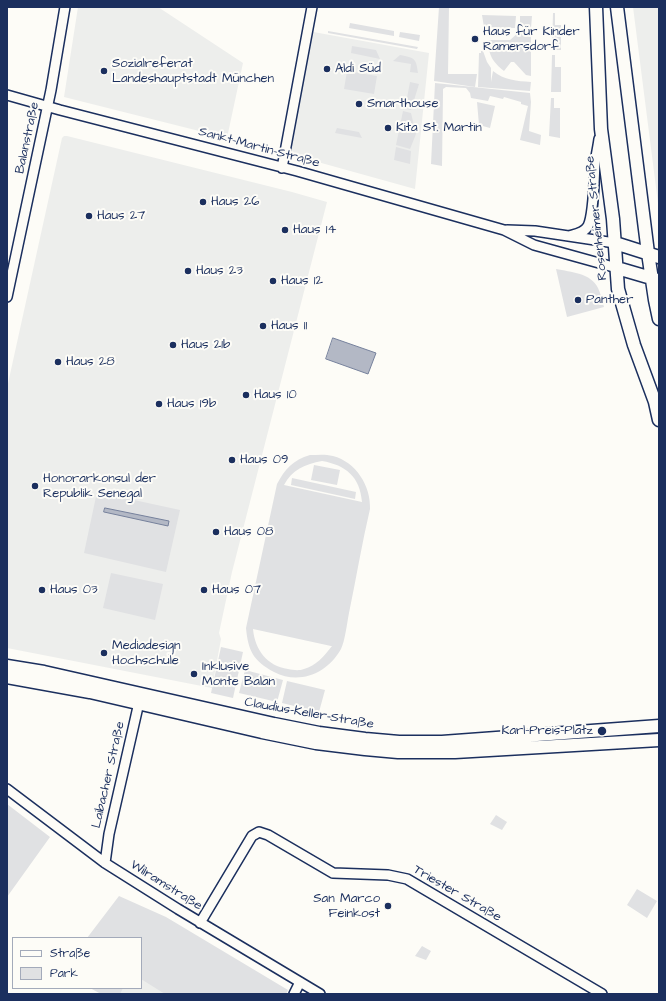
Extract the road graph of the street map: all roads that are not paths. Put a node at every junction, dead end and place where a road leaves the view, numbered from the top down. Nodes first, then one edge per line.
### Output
1 (65, 7) edge
2 (312, 7) edge
3 (596, 7) edge
4 (616, 7) edge
5 (7, 95) edge
6 (48, 107) junction
7 (601, 129) junction
8 (282, 168) junction
9 (504, 230) junction
10 (569, 236) junction
11 (615, 243) junction
12 (653, 255) edge
13 (617, 268) junction
14 (655, 279) edge
15 (7, 297) edge
16 (659, 320) edge
17 (659, 420) edge
18 (7, 666) edge
19 (7, 677) edge
20 (140, 699) junction
21 (659, 726) edge
22 (659, 740) edge
23 (7, 789) edge
24 (105, 863) junction
25 (200, 923) junction
26 (300, 982) junction
27 (294, 994) edge
28 (320, 994) edge
29 (602, 994) edge

1 - 6 street, Balanstraße
2 - 8 street
3 - 7 main road, Rosenheimer Straße
4 - 12 main road
5 - 6 street, Sankt-Martin-Straße
6 - 8 street, Sankt-Martin-Straße
6 - 15 street, Balanstraße
7 - 10 street
7 - 11 main road, Rosenheimer Straße
8 - 9 street, Sankt-Martin-Straße
9 - 10 street, Sankt-Martin-Straße
9 - 13 street, Sankt-Martin-Straße
10 - 11 street, Sankt-Martin-Straße
11 - 12 main road, Sankt-Martin-Straße
11 - 13 main road, Rosenheimer Straße
12 - 14 main road
13 - 14 main road, Sankt-Martin-Straße
13 - 17 main road, Rosenheimer Straße
14 - 16 main road
18 - 20 main road, Claudius-Keller-Straße
19 - 20 main road, Claudius-Keller-Straße
20 - 21 main road, Claudius-Keller-Straße
20 - 22 main road, Claudius-Keller-Straße
20 - 24 street, Laibacher Straße
23 - 24 street, Wilramstraße
24 - 25 street, Wilramstraße
25 - 26 street, Wilramstraße
25 - 29 street, Triester Straße
26 - 27 street
26 - 28 street, Wilramstraße

